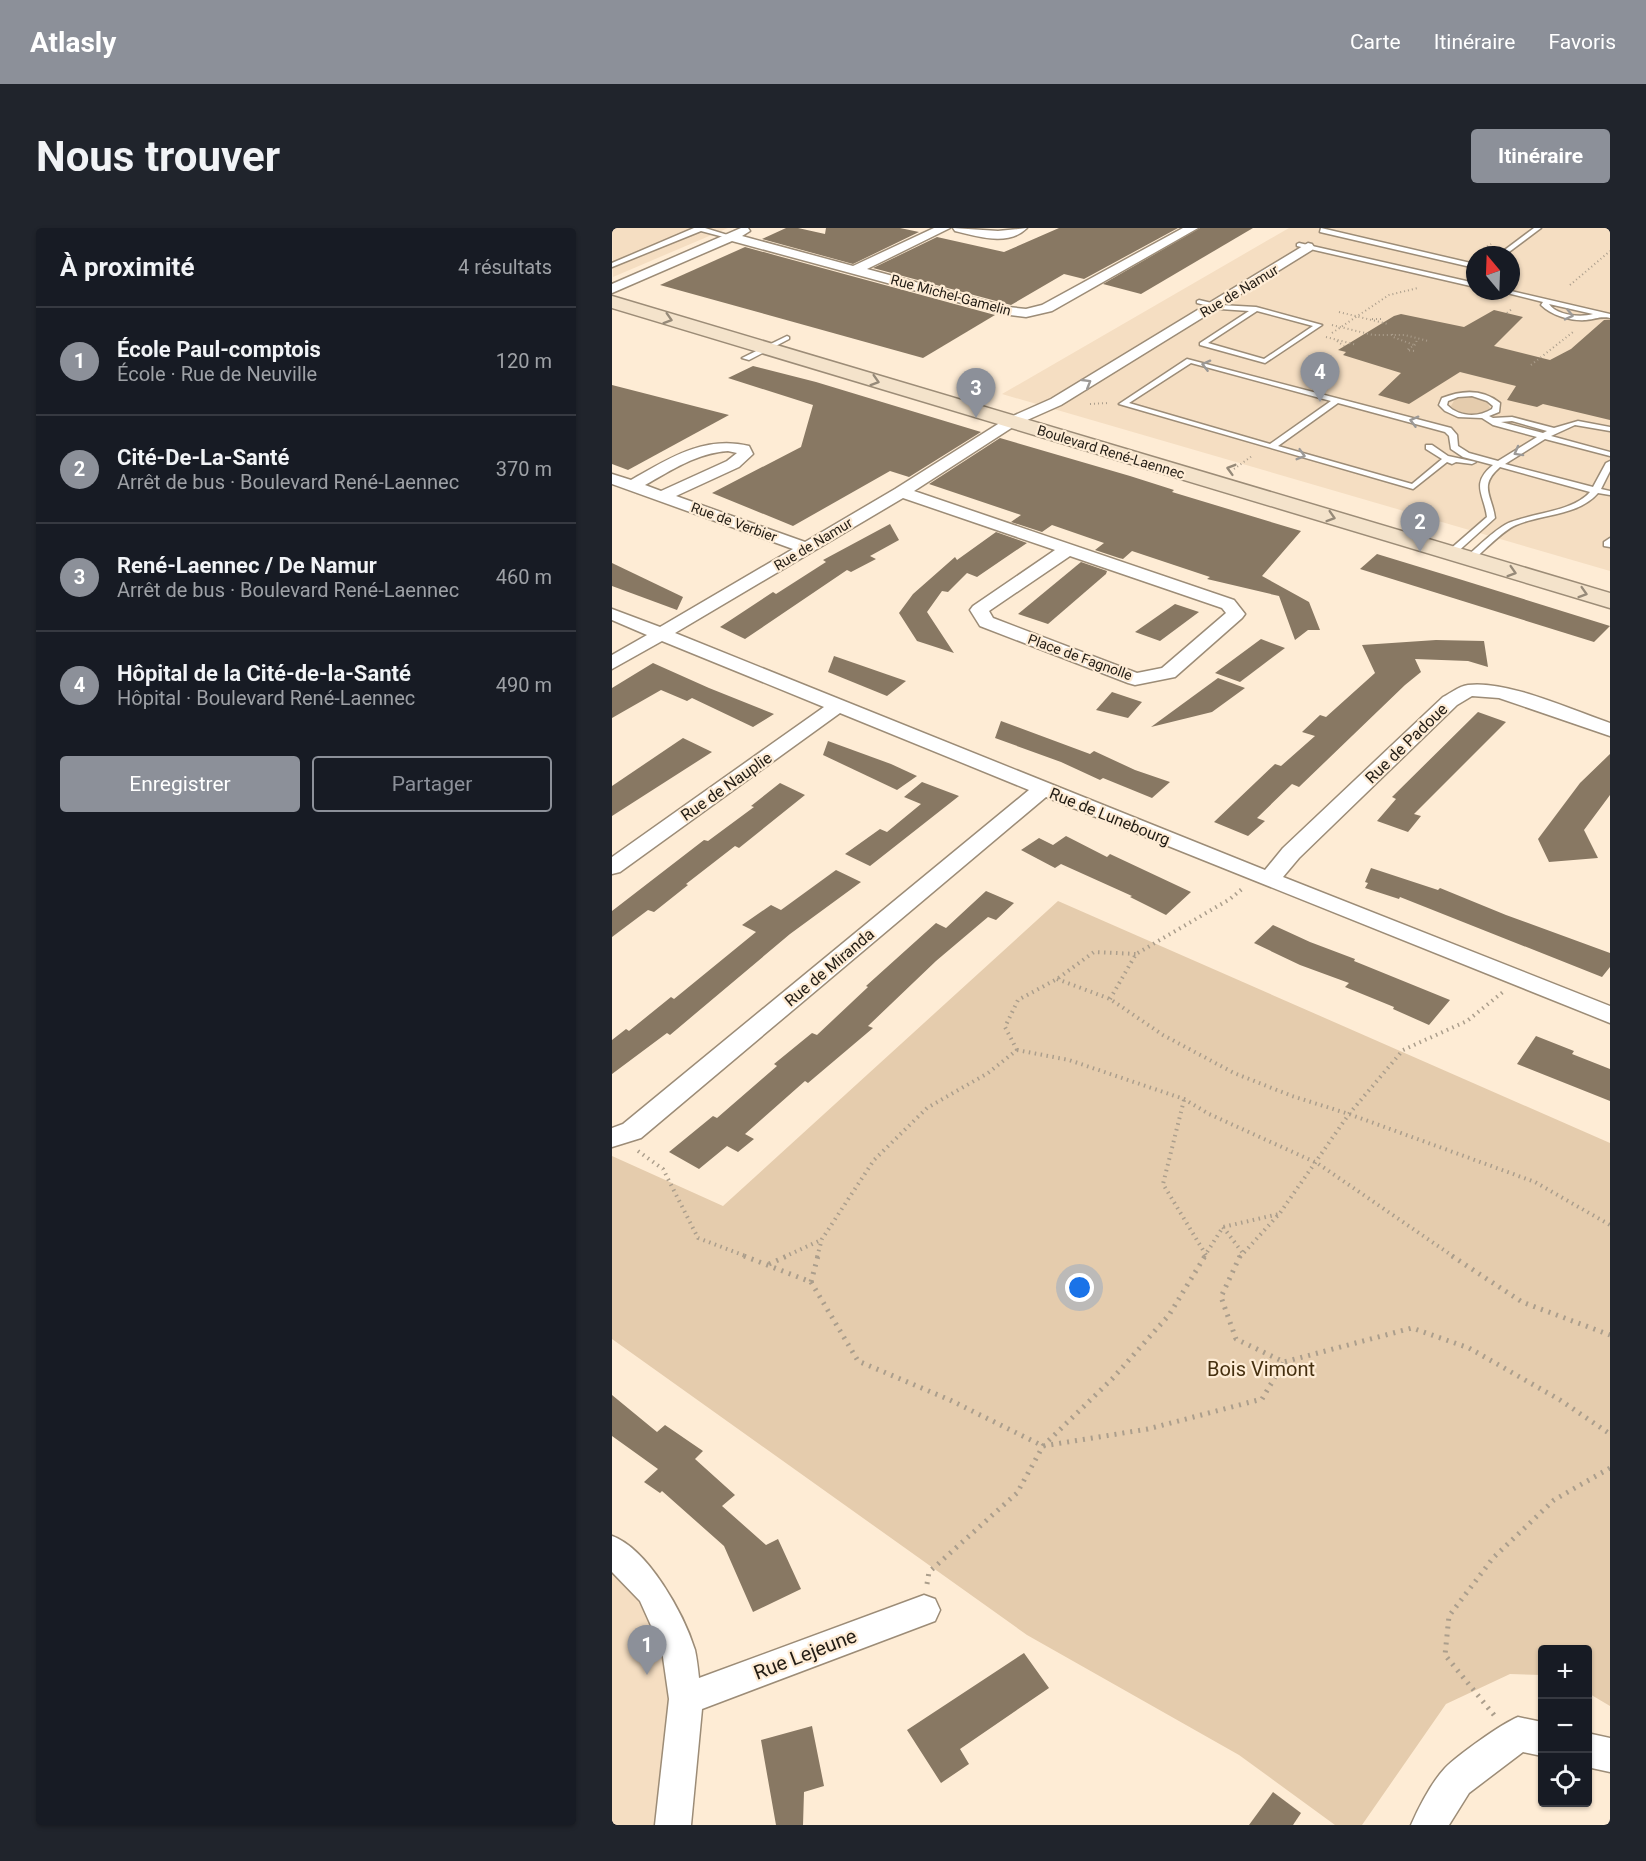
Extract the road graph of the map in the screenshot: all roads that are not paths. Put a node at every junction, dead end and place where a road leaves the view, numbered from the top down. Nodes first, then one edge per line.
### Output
1 (700, 228) edge
2 (751, 228) edge
3 (944, 228) edge
4 (959, 228) edge
5 (1021, 228) edge
6 (1192, 228) edge
7 (1538, 228) edge
8 (1321, 231) edge
9 (1330, 233) junction
10 (731, 237) junction
11 (1305, 244) junction
12 (1513, 246) edge
13 (1466, 264) edge
14 (612, 265) edge
15 (855, 270) junction
16 (1466, 279) edge
17 (1462, 282) junction
18 (1466, 283) edge
19 (613, 291) edge
20 (1520, 295) edge
21 (1209, 303) junction
22 (1256, 309) junction
23 (1610, 316) edge
24 (787, 338) junction
25 (766, 348) junction
26 (746, 358) dead end
27 (1265, 361) junction
28 (1239, 374) junction
29 (1337, 400) junction
30 (1024, 414) junction
31 (1487, 418) junction
32 (1610, 429) edge
33 (1555, 431) junction
34 (1545, 437) junction
35 (1271, 447) junction
36 (1429, 447) dead end
37 (1610, 454) edge
38 (1447, 458) junction
39 (1610, 463) edge
40 (1497, 465) junction
41 (612, 479) edge
42 (632, 486) junction
43 (1596, 490) junction
44 (901, 492) junction
45 (1610, 492) edge
46 (662, 497) junction
47 (806, 548) junction
48 (1469, 549) junction
49 (1067, 550) junction
50 (1610, 580) edge
51 (1610, 601) edge
52 (612, 614) edge
53 (663, 633) junction
54 (612, 663) edge
55 (839, 705) junction
56 (1610, 730) edge
57 (1043, 789) junction
58 (612, 867) edge
59 (1264, 878) junction
60 (1610, 1015) edge
61 (614, 1138) edge
62 (612, 1550) edge
63 (924, 1610) road end
64 (686, 1699) junction
65 (1524, 1737) edge
66 (1592, 1751) edge
67 (1610, 1755) edge
68 (673, 1825) edge
69 (1429, 1825) edge

1 - 10 lane
1 - 14 lane
2 - 10 street
3 - 15 street
4 - 5 street
6 - 15 street, Rue Michel-Gamelin
7 - 12 lane
8 - 9 lane
9 - 11 lane
9 - 13 lane
10 - 15 street, Rue Michel-Gamelin
10 - 19 street
11 - 17 lane
11 - 21 street, Rue de Namur
16 - 17 lane
17 - 18 lane
19 - 24 street, Boulevard René-Laennec
19 -> 25 street, Boulevard René-Laennec
20 - 23 lane
21 - 22 lane
21 - 30 street, Rue de Namur
22 - 27 lane
22 - 27 lane
24 - 25 lane
24 - 30 street, Boulevard René-Laennec
25 - 26 lane
25 -> 30 street, Boulevard René-Laennec
27 - 28 lane
28 - 29 lane
28 -> 35 lane
29 - 35 lane
40 -> 29 lane
30 - 44 street, Rue de Namur
30 - 48 street, Boulevard René-Laennec
31 - 31 lane
31 - 33 lane
31 - 34 lane
32 - 33 lane
33 - 34 lane
34 - 37 lane
34 -> 40 lane
35 -> 38 lane
36 - 38 lane
38 - 40 lane
39 - 43 lane
40 - 43 lane
40 - 48 lane
41 - 42 street, Rue de Verbier
42 - 46 street, Rue de Verbier
42 - 46 street, Rue de Verbier
43 - 45 lane
43 - 48 lane
44 - 47 street, Rue de Namur
44 - 49 street, Place de Fagnolle
46 - 47 street, Rue de Verbier
47 - 53 street, Rue de Namur
48 - 50 street, Boulevard René-Laennec
48 -> 51 street, Boulevard René-Laennec
49 - 49 street, Place de Fagnolle
52 - 53 street, Rue de Lunebourg
53 - 54 street, Rue de Namur
53 - 55 street, Rue de Lunebourg
55 - 57 street, Rue de Lunebourg
55 - 58 street, Rue de Nauplie
56 - 59 street, Rue de Padoue
57 - 59 street, Rue de Lunebourg
57 - 61 street, Rue de Miranda
59 - 60 street, Rue de Lunebourg
62 - 64 street
63 - 64 street, Rue Lejeune
64 - 68 street
65 - 69 street
66 - 67 street

